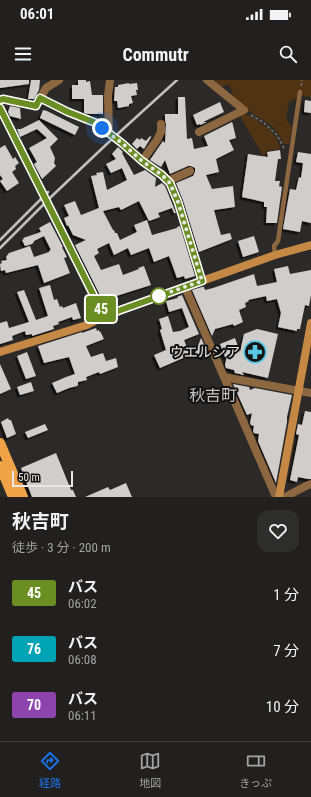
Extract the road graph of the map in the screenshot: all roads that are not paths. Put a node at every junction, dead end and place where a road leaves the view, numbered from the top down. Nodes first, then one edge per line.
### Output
1 (59, 80) edge
2 (110, 80) edge
3 (207, 80) edge
4 (300, 92) dead end
5 (40, 98) junction
6 (0, 100) edge
7 (0, 108) edge
8 (161, 124) dead end
9 (199, 132) dead end
10 (109, 133) junction
11 (142, 161) junction
12 (190, 171) dead end
13 (168, 181) junction
14 (311, 245) edge
15 (275, 255) junction
16 (202, 281) junction
17 (185, 287) junction
18 (104, 316) junction
19 (311, 323) edge
20 (0, 352) edge
21 (224, 377) junction
22 (298, 390) junction
23 (311, 393) edge
24 (0, 443) edge
25 (0, 466) edge
26 (311, 484) edge
27 (13, 497) edge
28 (23, 497) edge
29 (277, 497) edge
30 (285, 497) edge

1 - 5 street
2 - 10 street
3 - 9 street
4 - 15 lane
5 - 6 street
5 - 10 street
7 - 18 street
8 - 11 street
10 - 11 street
11 - 13 street
12 - 13 street
13 - 16 street
14 - 15 street
15 - 16 street
16 - 17 street
17 - 18 street
17 - 21 street
18 - 20 street
19 - 22 street
21 - 22 street
21 - 29 street
22 - 23 street
22 - 29 street
24 - 28 main road
25 - 27 main road
26 - 30 street

